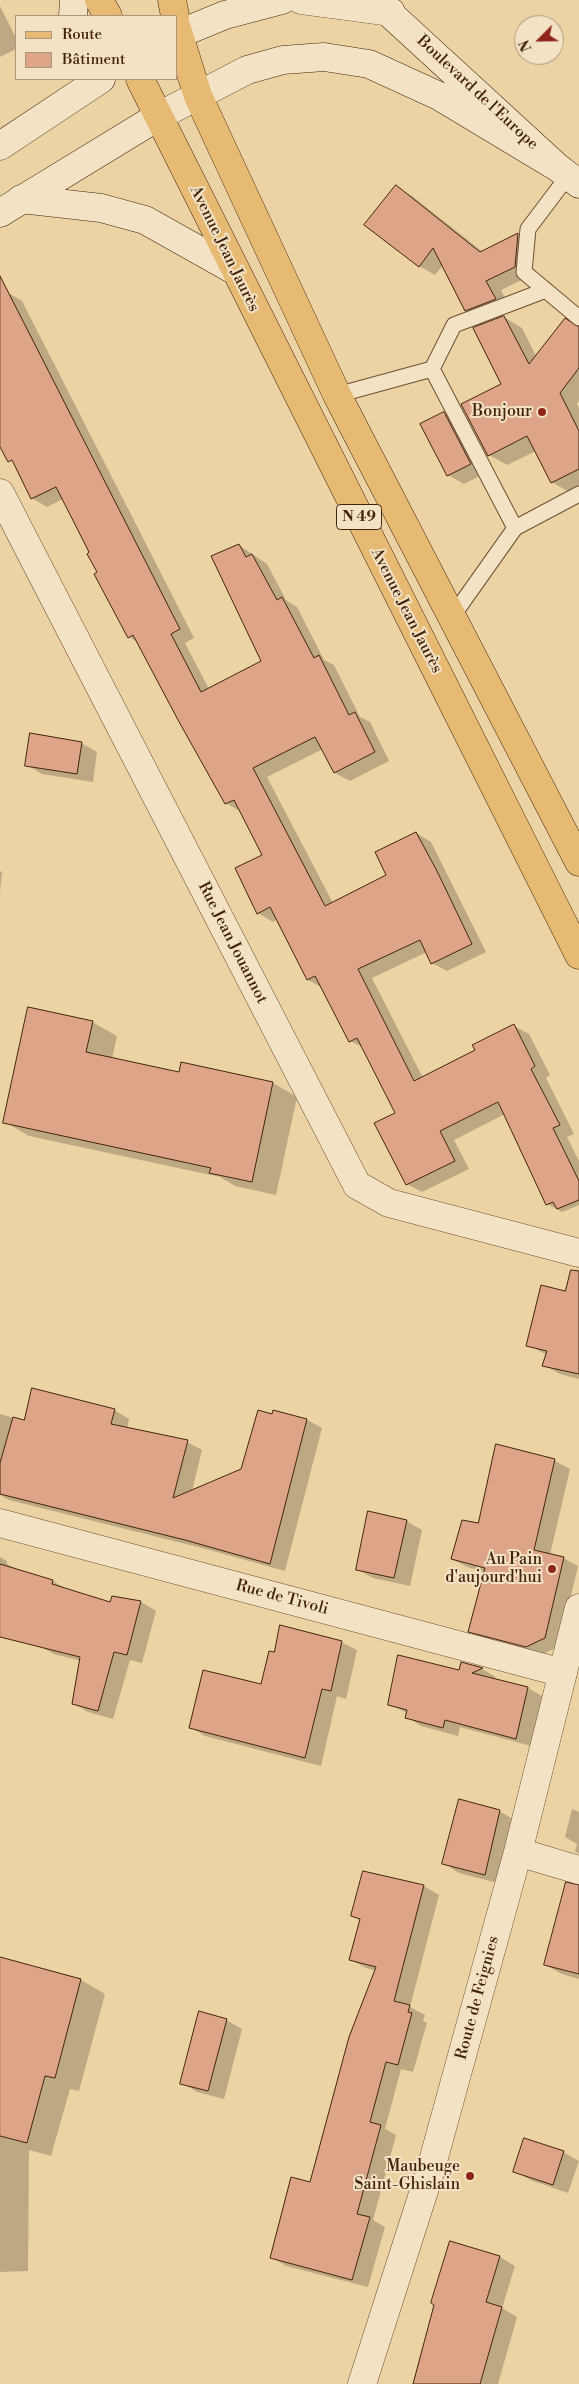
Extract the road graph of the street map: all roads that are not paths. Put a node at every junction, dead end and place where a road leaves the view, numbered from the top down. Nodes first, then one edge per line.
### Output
1 (74, 0) edge
2 (99, 0) edge
3 (172, 0) edge
4 (282, 0) edge
5 (301, 0) edge
6 (383, 6) edge
7 (73, 15) edge
8 (107, 15) edge
9 (174, 15) edge
10 (178, 27) edge
11 (178, 34) edge
12 (98, 80) edge
13 (141, 80) edge
14 (64, 91) edge
15 (198, 96) junction
16 (159, 116) junction
17 (0, 146) edge
18 (568, 176) edge
19 (10, 206) edge
20 (234, 270) junction
21 (546, 290) junction
22 (579, 318) edge
23 (432, 369) junction
24 (337, 395) junction
25 (0, 493) edge
26 (579, 494) edge
27 (515, 528) junction
28 (452, 617) junction
29 (579, 862) edge
30 (579, 955) edge
31 (579, 1253) edge
32 (0, 1524) edge
33 (579, 1608) edge
34 (563, 1673) junction
35 (518, 1852) junction
36 (579, 1870) edge
37 (362, 2384) edge

1 - 7 street
2 - 8 main road
3 - 9 main road, N 49
4 - 10 street
5 - 6 street
6 - 18 street, Boulevard de l'Europe
11 - 15 main road, N 49
12 - 14 street
13 - 16 main road, Avenue Jean Jaurès / N 49
14 - 17 street
15 - 16 street
15 - 18 street
15 - 24 main road, N 49
16 - 19 street
16 - 20 main road, Avenue Jean Jaurès / N 49
18 - 21 lane
19 - 20 street
20 - 30 main road, Avenue Jean Jaurès / N 49
21 - 22 lane
21 - 23 lane
23 - 24 lane
23 - 27 lane
24 - 28 main road, N 49
25 - 31 street, Rue Jean Jouannot
26 - 27 lane
27 - 28 lane
28 - 29 main road, N 49
32 - 34 street, Rue de Tivoli
33 - 34 street, Route de Feignies
34 - 35 street, Route de Feignies
35 - 36 street
35 - 37 street, Route de Feignies

